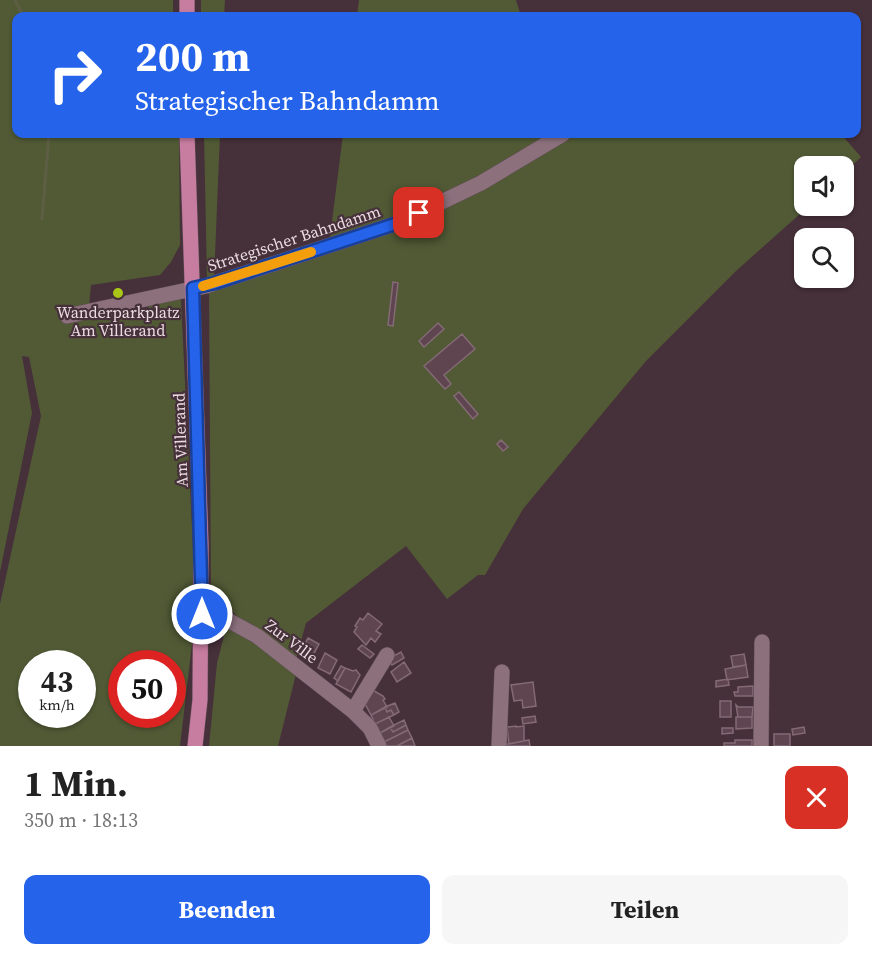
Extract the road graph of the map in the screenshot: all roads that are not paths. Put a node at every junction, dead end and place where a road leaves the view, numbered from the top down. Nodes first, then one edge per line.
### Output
1 (187, 138) edge
2 (556, 138) edge
3 (193, 288) junction
4 (67, 316) dead end
5 (202, 614) junction
6 (762, 642) dead end
7 (387, 655) dead end
8 (502, 672) dead end
9 (353, 711) junction
10 (195, 746) edge
11 (379, 746) edge
12 (500, 746) edge
13 (760, 746) edge

1 - 3 main road, Am Villerand
2 - 3 street, Strategischer Bahndamm
3 - 4 street, Strategischer Bahndamm
3 - 5 main road, Am Villerand
5 - 9 street, Zur Ville
5 - 10 main road, Am Villerand
6 - 13 street
7 - 9 street
8 - 12 street
9 - 11 street, Zur Ville

